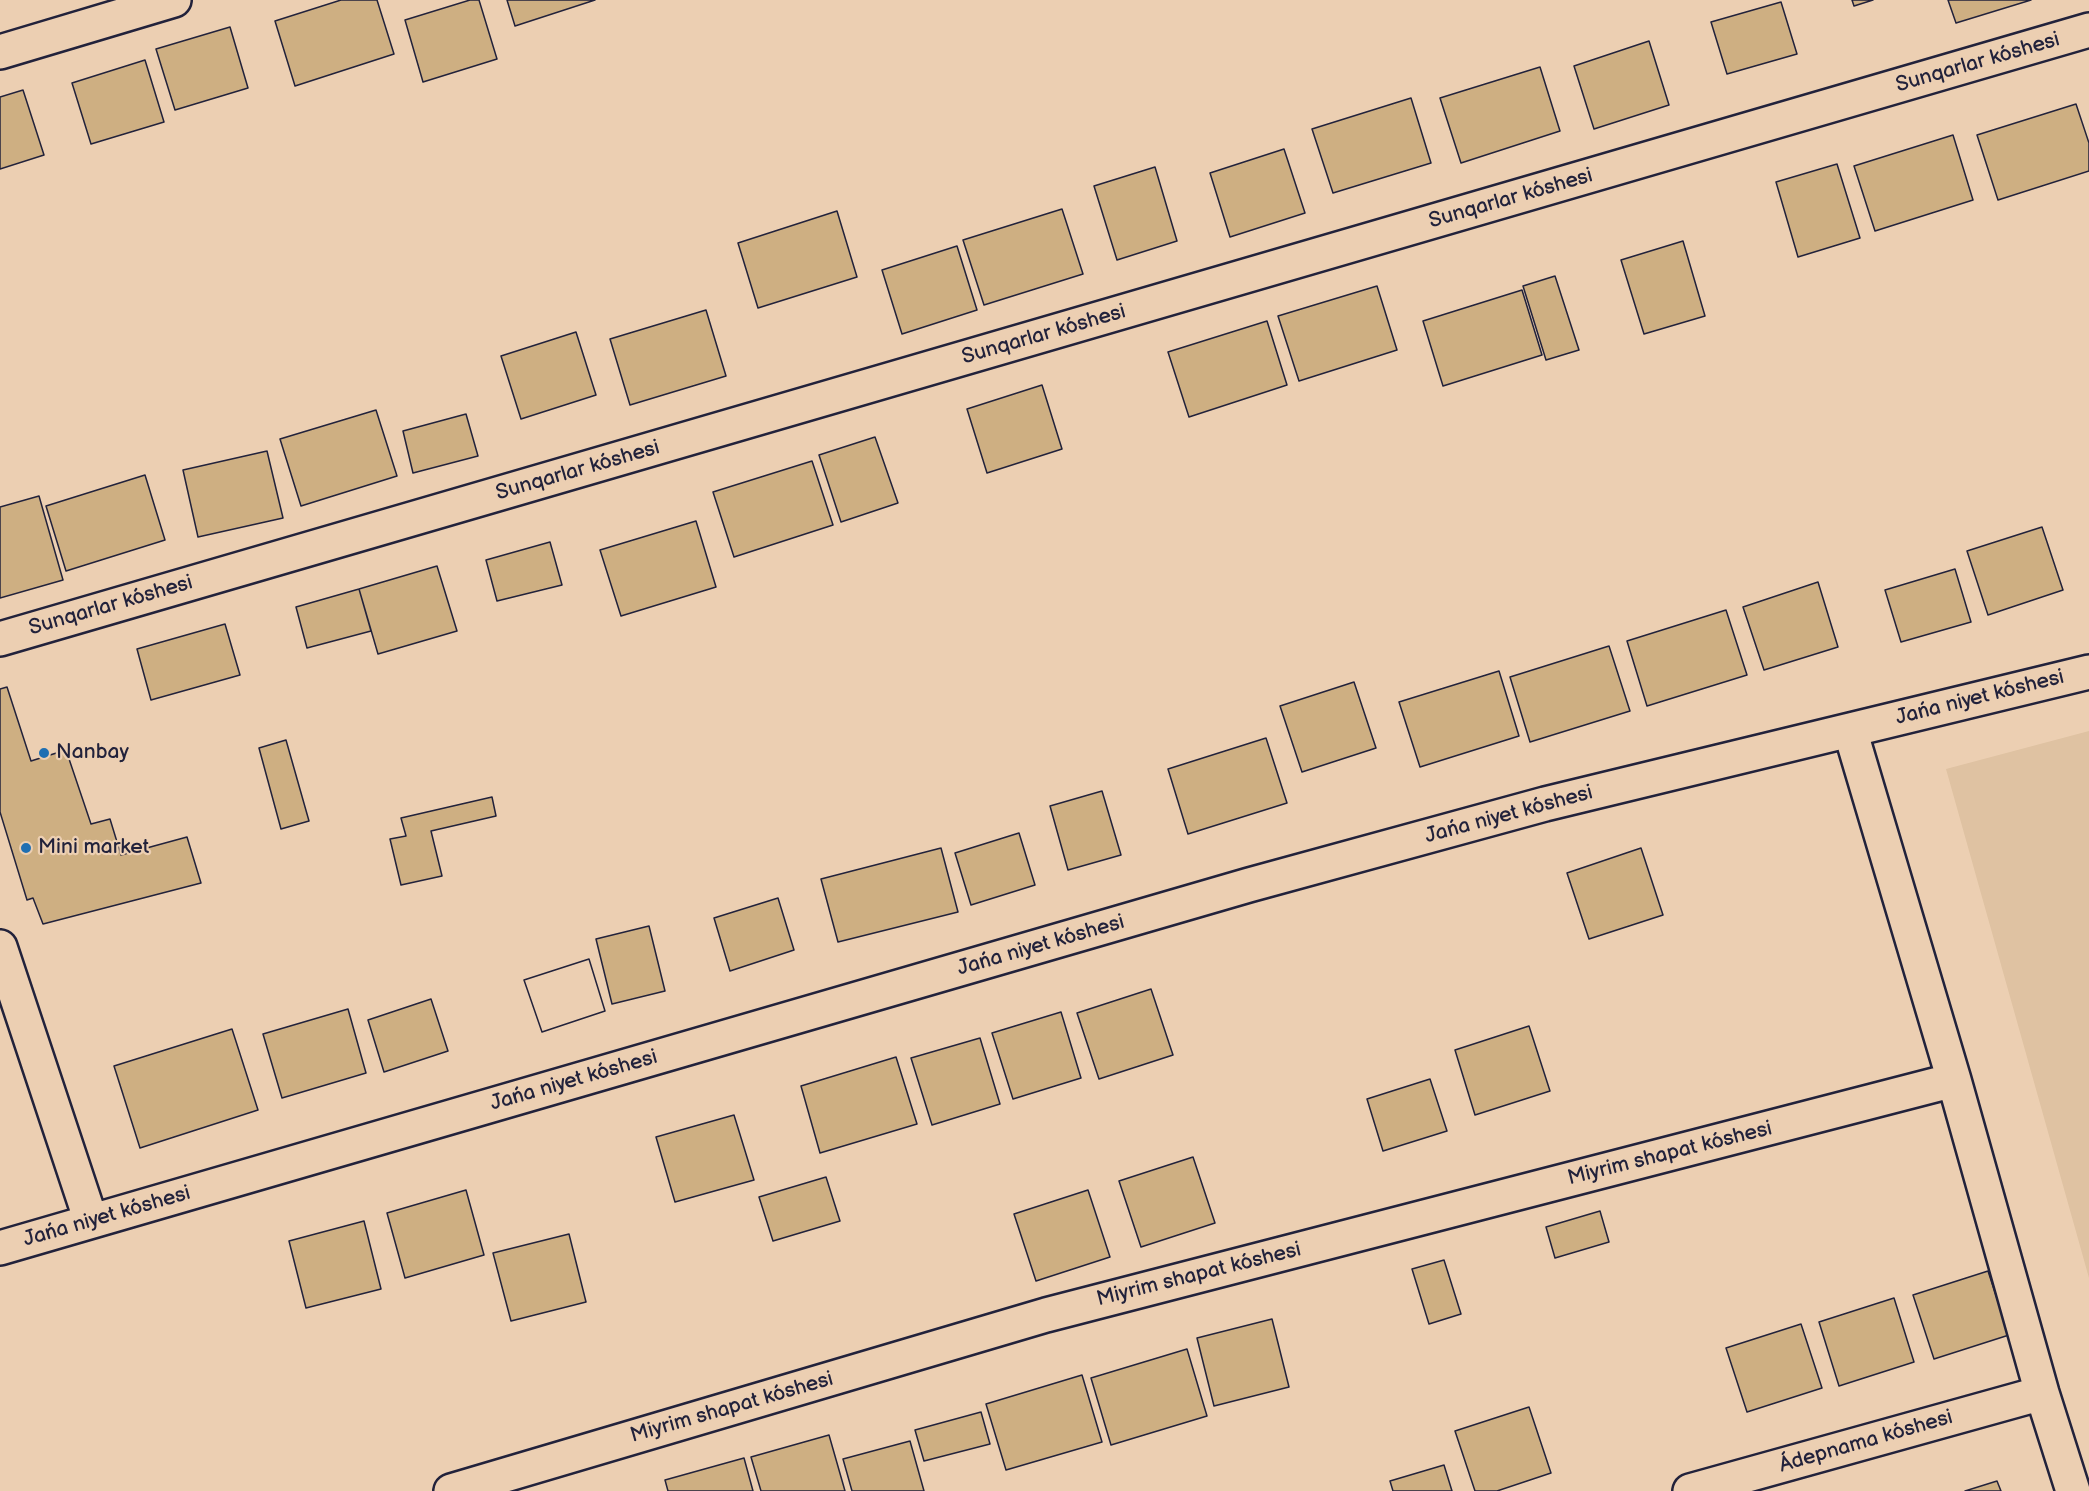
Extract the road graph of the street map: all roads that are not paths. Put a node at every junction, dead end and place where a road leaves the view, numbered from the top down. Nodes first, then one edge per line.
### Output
1 (174, 0) edge
2 (2089, 30) edge
3 (0, 52) edge
4 (0, 639) edge
5 (2089, 672) edge
6 (1850, 730) junction
7 (0, 947) edge
8 (1954, 1080) junction
9 (91, 1221) junction
10 (0, 1248) edge
11 (2042, 1393) junction
12 (451, 1491) edge
13 (1690, 1491) edge
14 (2073, 1491) edge

1 - 3 street
2 - 4 street, Sunqarlar kóshesi
5 - 6 street, Jańa niyet kóshesi
6 - 8 street
6 - 9 street, Jańa niyet kóshesi
7 - 9 street
8 - 11 street
8 - 12 street, Miyrim shapat kóshesi
9 - 10 street, Jańa niyet kóshesi
11 - 13 street, Ádepnama kóshesi
11 - 14 street

